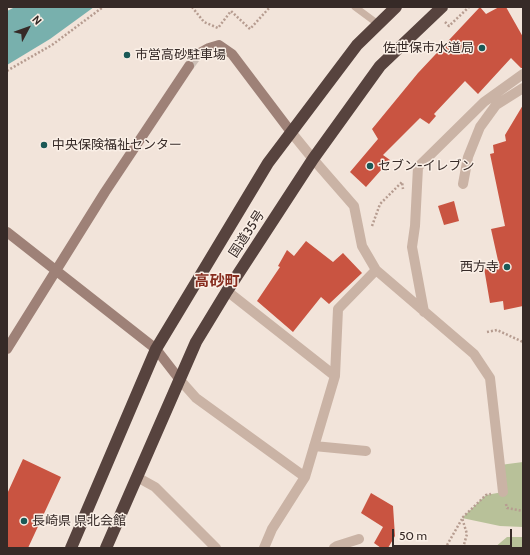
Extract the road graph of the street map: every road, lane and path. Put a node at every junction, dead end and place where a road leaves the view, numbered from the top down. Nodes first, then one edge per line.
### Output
1 (103, 7) edge
2 (192, 7) edge
3 (270, 7) edge
4 (396, 7) edge
5 (469, 7) edge
6 (357, 8) edge
7 (441, 8) edge
8 (378, 24) junction
9 (449, 26) dead end
10 (198, 54) tunnel mouth
11 (189, 66) tunnel mouth
12 (7, 71) edge
13 (523, 74) edge
14 (523, 88) edge
15 (291, 132) junction
16 (313, 159) junction
17 (463, 184) dead end
18 (404, 196) dead end
19 (7, 232) edge
20 (362, 246) junction
21 (56, 270) junction
22 (376, 270) junction
23 (227, 291) junction
24 (424, 312) junction
25 (486, 332) dead end
26 (523, 342) edge
27 (156, 349) junction
28 (7, 350) edge
29 (335, 376) junction
30 (180, 380) junction
31 (314, 446) junction
32 (366, 451) dead end
33 (137, 477) junction
34 (305, 477) junction
35 (503, 492) joint
36 (462, 518) junction
37 (359, 539) dead end
38 (447, 545) dead end
39 (336, 547) edge
40 (71, 548) edge
41 (106, 548) edge
42 (216, 548) edge
43 (264, 548) edge
44 (463, 548) edge

1 - 12 path
2 - 3 path
4 - 8 highway, 国道35号
5 - 9 path
6 - 8 lane
7 - 16 highway, 国道35号
8 - 15 highway, 国道35号
10 - 15 street
11 - 21 street
13 - 24 street
14 - 17 street
15 - 16 street
15 - 27 highway, 国道35号
16 - 20 street
16 - 23 highway, 国道35号
18 - 20 path
19 - 21 street
20 - 22 street
21 - 27 street
21 - 28 street
22 - 24 street
22 - 29 street
23 - 29 street
23 - 30 highway, 国道35号
24 - 35 street
25 - 26 path
27 - 30 street
27 - 40 highway, 国道35号
29 - 31 street
30 - 33 highway, 国道35号
30 - 34 street
31 - 32 street
31 - 34 street
33 - 41 highway, 国道35号
33 - 42 street
34 - 43 street
35 - 36 path
36 - 38 path
36 - 44 path
37 - 39 street

